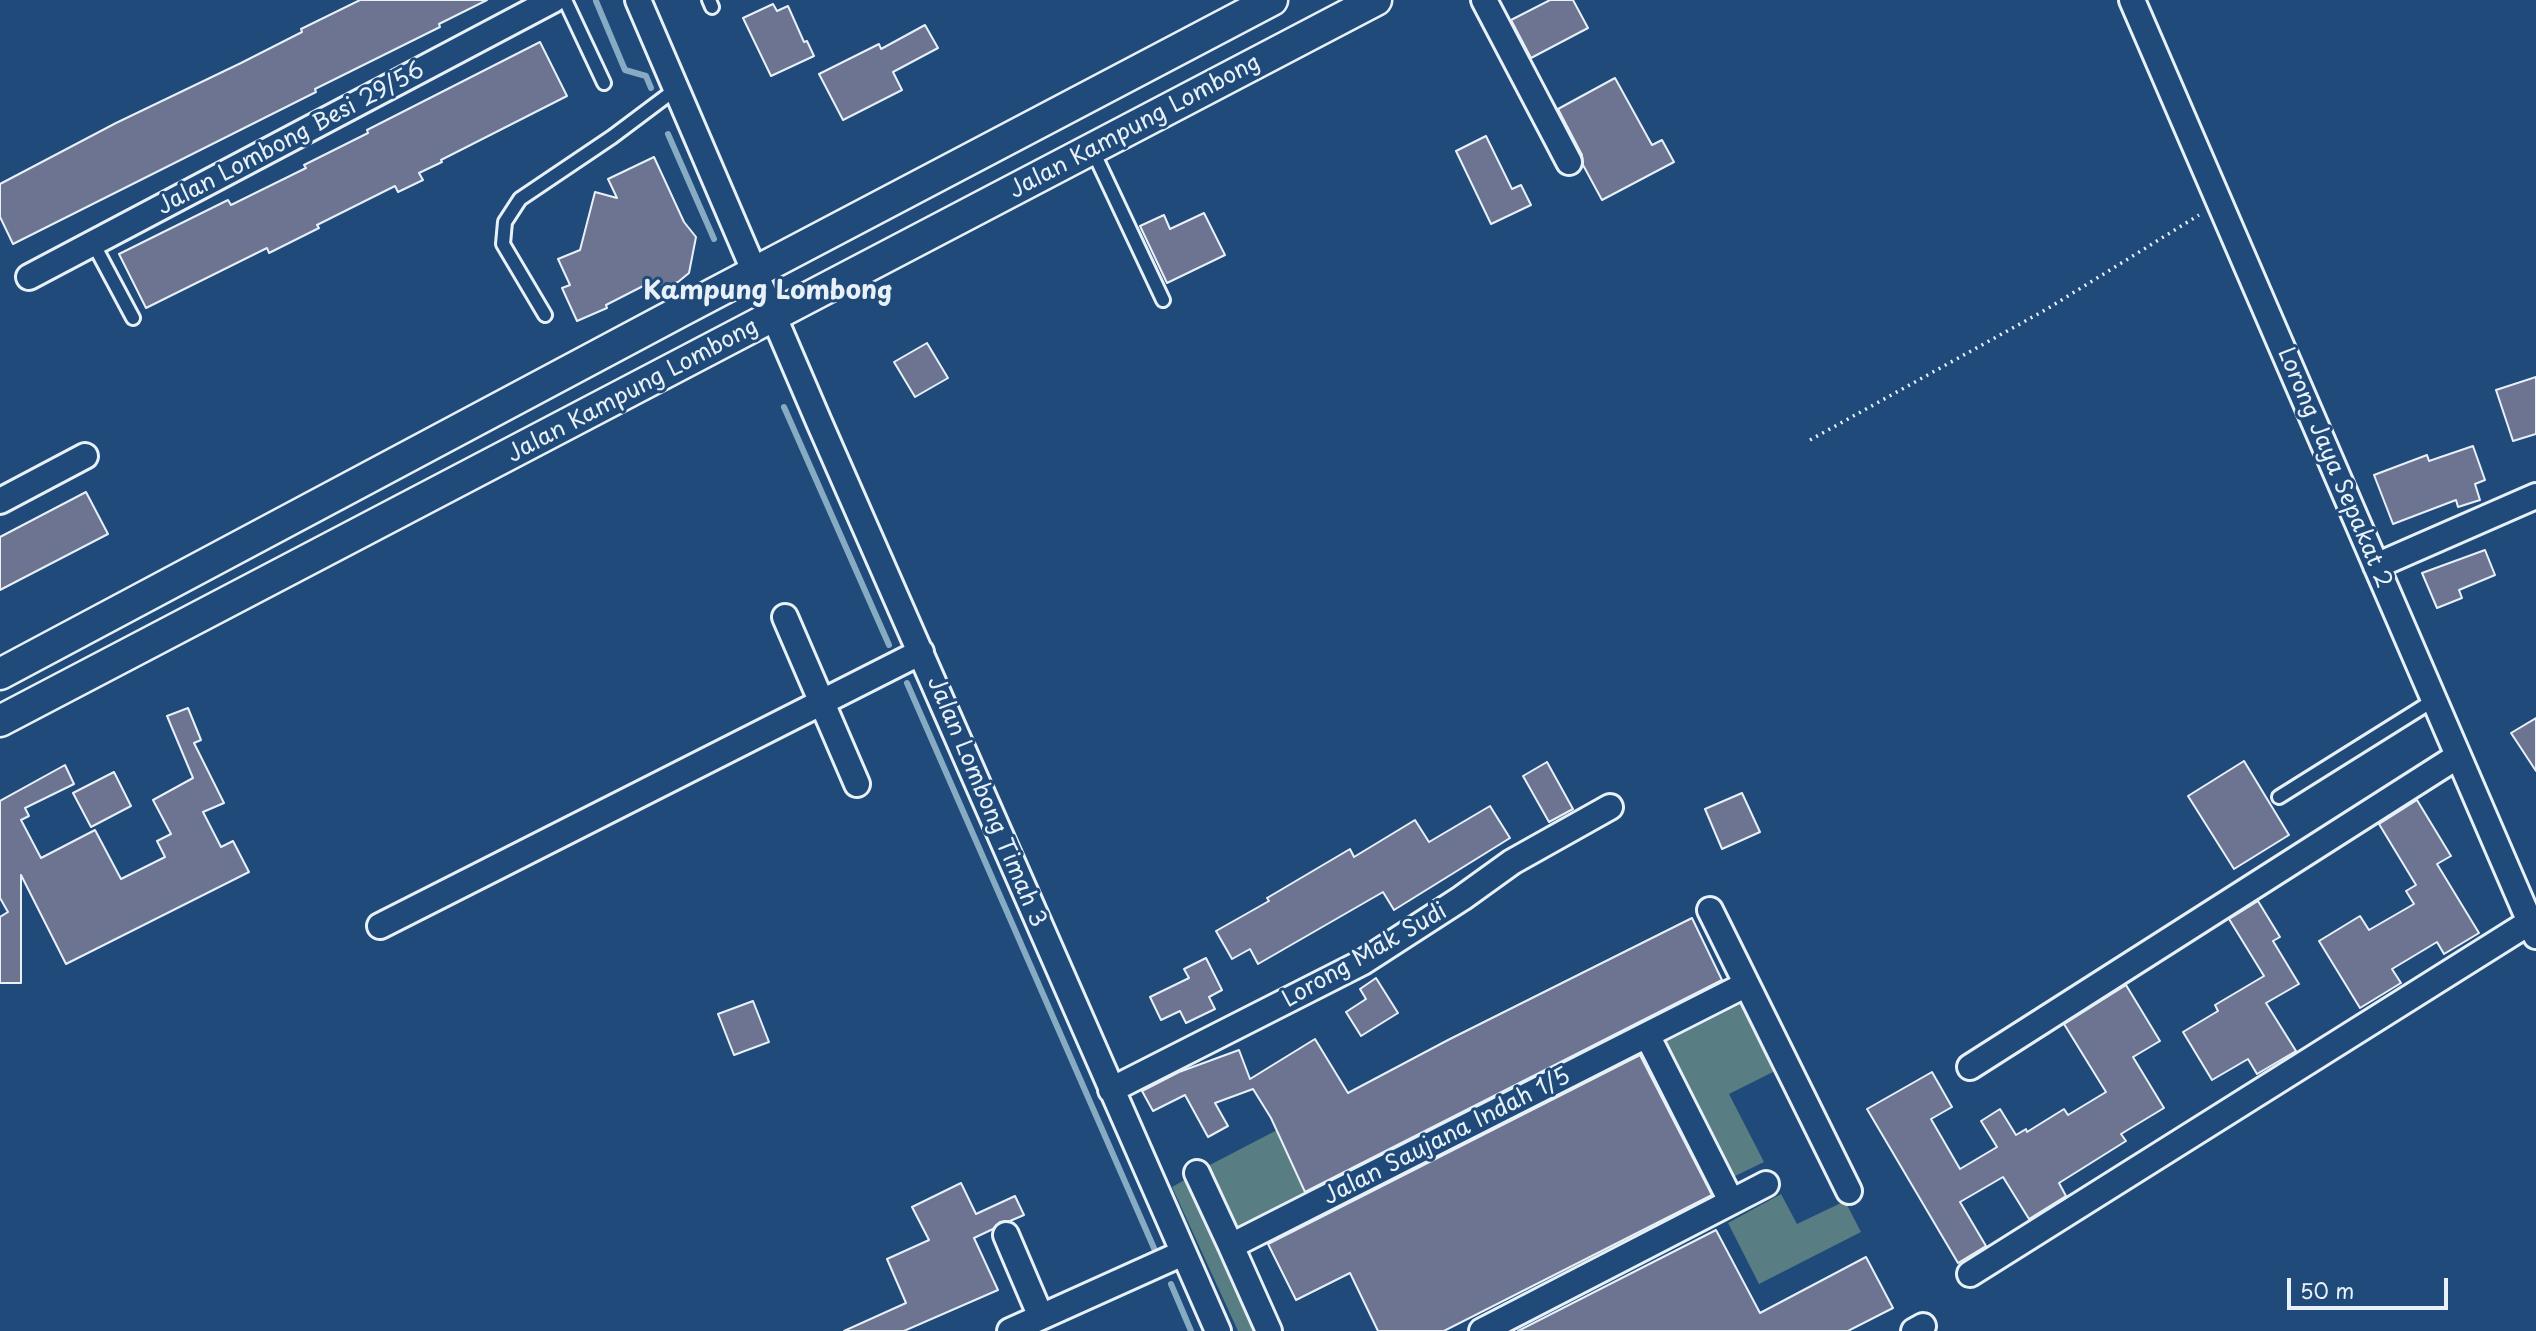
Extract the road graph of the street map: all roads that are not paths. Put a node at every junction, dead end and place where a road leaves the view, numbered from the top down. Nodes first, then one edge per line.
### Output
1 (553, 0) edge
2 (565, 0) edge
3 (638, 0) edge
4 (1272, 0) edge
5 (1376, 0) edge
6 (1484, 0) edge
7 (2132, 0) edge
8 (604, 83) dead end
9 (676, 89) junction
10 (1091, 149) junction
11 (1569, 162) dead end
12 (93, 243) junction
13 (754, 273) junction
14 (29, 277) dead end
15 (1163, 300) dead end
16 (545, 315) dead end
17 (774, 317) junction
18 (133, 318) dead end
19 (85, 456) dead end
20 (2536, 496) edge
21 (0, 501) edge
22 (2376, 566) junction
23 (785, 617) dead end
24 (921, 652) junction
25 (0, 674) edge
26 (2434, 700) junction
27 (822, 702) junction
28 (0, 721) edge
29 (2458, 756) junction
30 (857, 783) dead end
31 (2279, 797) dead end
32 (1610, 807) dead end
33 (1710, 911) dead end
34 (380, 926) dead end
35 (2533, 929) edge
36 (1745, 985) junction
37 (1647, 1035) junction
38 (1970, 1067) dead end
39 (1111, 1090) junction
40 (1197, 1173) dead end
41 (1766, 1184) dead end
42 (1849, 1191) dead end
43 (1731, 1201) junction
44 (1006, 1235) dead end
45 (1231, 1246) junction
46 (1183, 1254) junction
47 (1970, 1274) dead end
48 (1041, 1317) junction
49 (1010, 1331) edge
50 (1218, 1331) edge
51 (1269, 1331) edge
52 (1482, 1331) edge

1 - 12 street, Jalan Lombong Besi 29/56
2 - 8 lane
3 - 9 street, Jalan Lombong Timah 3
4 - 13 street, Jalan Kampung Lombong
5 - 10 street, Jalan Kampung Lombong
6 - 11 street
7 - 22 street, Lorong Jaya Sepakat 2
9 - 13 street, Jalan Lombong Timah 3
9 - 16 lane
10 - 15 lane
10 - 17 street, Jalan Kampung Lombong
12 - 14 street, Jalan Lombong Besi 29/56
12 - 18 lane
13 - 17 street, Jalan Lombong Timah 3
13 - 25 street, Jalan Kampung Lombong
17 - 24 street, Jalan Lombong Timah 3
17 - 28 street, Jalan Kampung Lombong
19 - 21 street
20 - 22 street
22 - 26 street, Lorong Jaya Sepakat 2
23 - 27 street
24 - 27 street
24 - 39 street, Jalan Lombong Timah 3
26 - 29 street, Lorong Jaya Sepakat 2
26 - 31 lane
27 - 30 street
27 - 34 street
29 - 35 street, Lorong Jaya Sepakat 2
29 - 38 street
32 - 39 street, Lorong Mak Sudi
33 - 36 street
35 - 47 street
36 - 37 street, Jalan Saujana Indah 1/5
36 - 42 street
37 - 43 street
37 - 45 street, Jalan Saujana Indah 1/5
39 - 46 street, Jalan Lombong Timah 3
40 - 45 street
41 - 43 street
43 - 52 street
44 - 48 street
45 - 51 street
46 - 48 street
46 - 50 street, Jalan Lombong Timah 3
48 - 49 street

